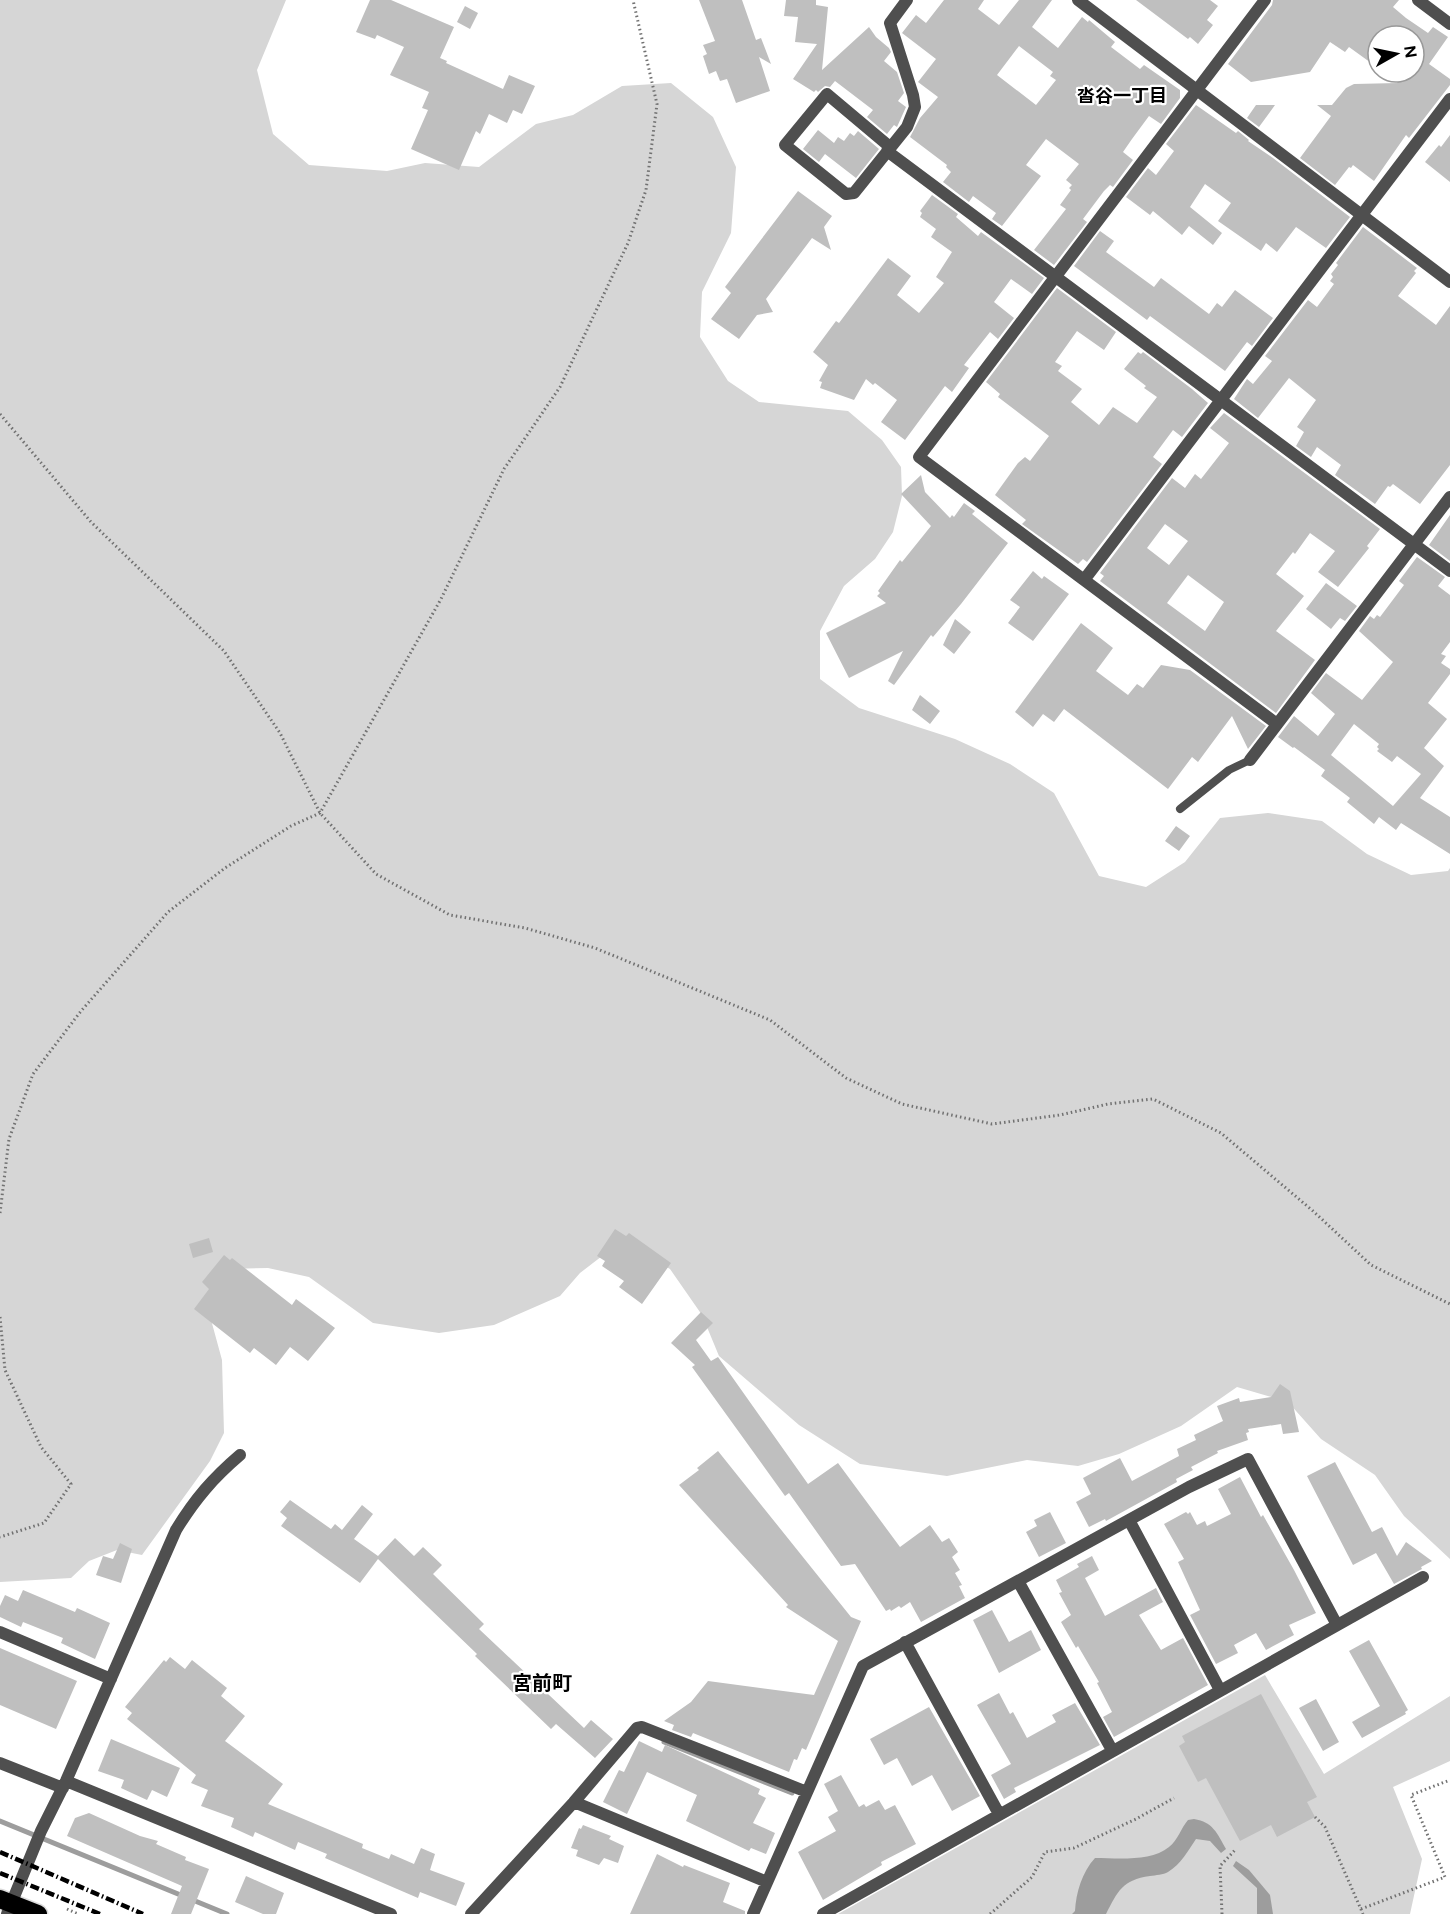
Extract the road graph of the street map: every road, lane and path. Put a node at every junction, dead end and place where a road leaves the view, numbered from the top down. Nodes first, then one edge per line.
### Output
1 (633, 0) edge
2 (907, 0) edge
3 (1078, 0) edge
4 (1265, 0) edge
5 (1418, 0) edge
6 (1450, 24) edge
7 (1196, 89) junction
8 (1450, 99) edge
9 (889, 149) junction
10 (1362, 215) junction
11 (1055, 275) junction
12 (1450, 282) edge
13 (1222, 400) junction
14 (0, 414) edge
15 (1450, 497) edge
16 (1414, 544) junction
17 (1450, 571) edge
18 (1084, 580) junction
19 (1277, 724) junction
20 (1250, 760) joint
21 (1180, 809) dead end
22 (320, 813) junction
23 (0, 1214) edge
24 (1450, 1304) edge
25 (0, 1317) edge
26 (240, 1455) dead end
27 (1128, 1520) junction
28 (0, 1537) edge
29 (1423, 1577) dead end
30 (1018, 1581) junction
31 (1337, 1625) junction
32 (0, 1632) edge
33 (905, 1642) junction
34 (111, 1679) junction
35 (1220, 1690) junction
36 (1112, 1750) junction
37 (0, 1762) edge
38 (1450, 1780) edge
39 (65, 1785) junction
40 (807, 1792) junction
41 (1174, 1798) dead end
42 (574, 1802) junction
43 (999, 1814) junction
44 (1315, 1817) dead end
45 (1236, 1849) dead end
46 (767, 1882) junction
47 (6, 1905) edge
48 (1361, 1909) junction
49 (67, 1910) dead end
50 (38, 1914) edge
51 (78, 1914) edge
52 (392, 1914) edge
53 (471, 1914) edge
54 (753, 1914) edge
55 (823, 1914) edge
56 (990, 1914) edge
57 (1222, 1914) edge
58 (1363, 1914) edge

1 - 22 path
2 - 9 street
3 - 7 street
4 - 7 street
5 - 6 street
7 - 10 street
7 - 11 street
8 - 10 street
9 - 9 street
9 - 11 street
10 - 12 street
10 - 13 street
11 - 13 street
11 - 18 street
13 - 16 street
13 - 18 street
14 - 22 path
15 - 16 street
16 - 17 street
16 - 19 street
18 - 19 street
19 - 20 street
20 - 21 lane
22 - 23 path
22 - 24 path
25 - 28 path
26 - 34 street
27 - 30 street
27 - 31 street
27 - 35 street
29 - 31 street
30 - 33 street
30 - 36 street
31 - 35 street
32 - 34 street
33 - 40 street
33 - 43 street
34 - 39 street
35 - 36 street
36 - 43 street
37 - 39 street
38 - 48 path
39 - 47 street
39 - 52 street
40 - 42 street
40 - 46 street
41 - 56 path
42 - 46 street
42 - 53 street
43 - 55 street
44 - 48 path
45 - 57 path
46 - 54 street
47 - 50 highway
48 - 58 path
49 - 51 path

